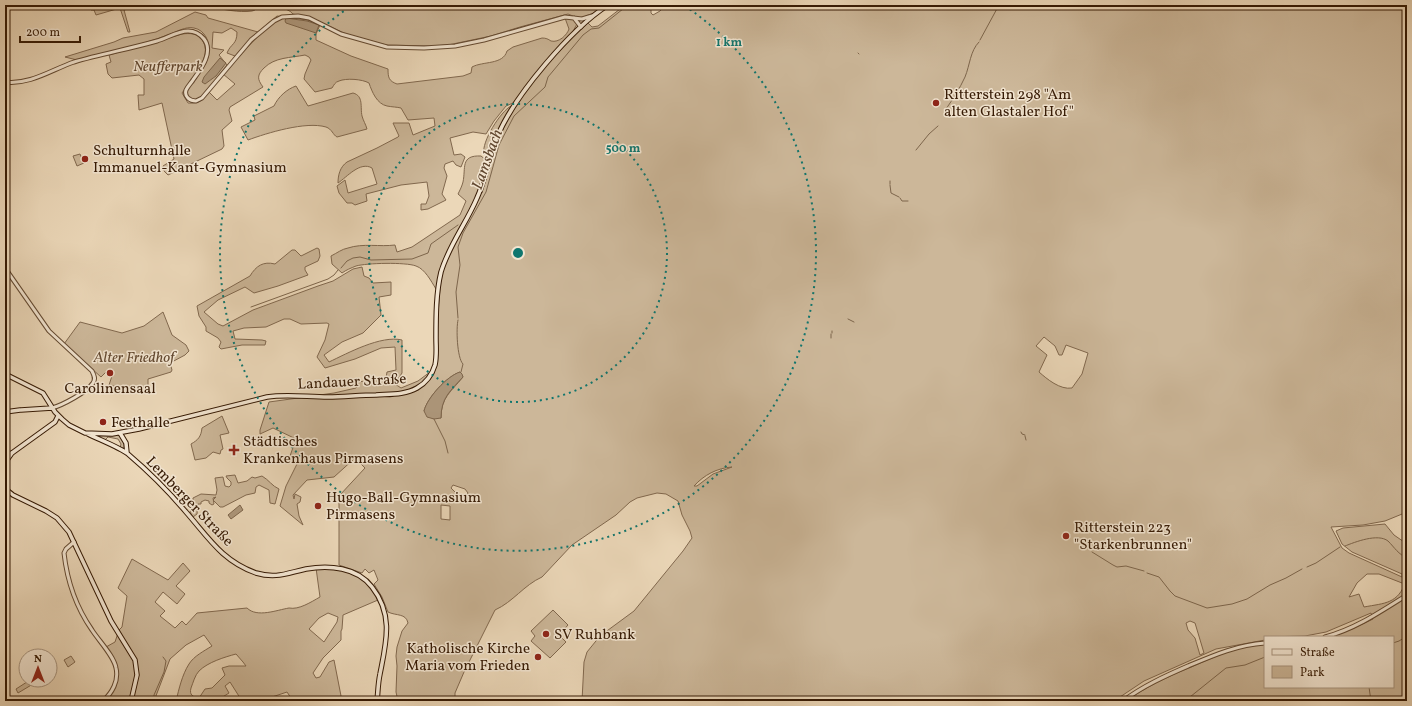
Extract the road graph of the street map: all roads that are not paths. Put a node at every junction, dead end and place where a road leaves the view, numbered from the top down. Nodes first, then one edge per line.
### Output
1 (13, 5) edge
2 (608, 5) edge
3 (5, 10) edge
4 (594, 16) junction
5 (574, 18) junction
6 (582, 26) junction
7 (5, 82) edge
8 (5, 268) edge
9 (5, 374) edge
10 (52, 408) junction
11 (5, 412) edge
12 (58, 418) junction
13 (126, 432) junction
14 (85, 433) junction
15 (120, 433) junction
16 (99, 434) junction
17 (97, 439) junction
18 (124, 440) junction
19 (127, 451) junction
20 (5, 459) edge
21 (5, 485) edge
22 (74, 542) junction
23 (1407, 595) edge
24 (1327, 636) edge
25 (1264, 643) edge
26 (103, 701) edge
27 (131, 701) edge
28 (377, 701) edge
29 (1123, 701) edge

1 - 3 main road
2 - 4 main road, Landauer Straße
4 - 5 street
4 - 6 main road, Landauer Straße
5 - 6 street
5 - 7 street
6 - 13 main road, Landauer Straße
8 - 10 street
9 - 10 main road, Landauer Straße
10 - 11 main road
10 - 12 main road, Landauer Straße
12 - 14 main road, Landauer Straße
12 - 20 main road
13 - 15 main road, Landauer Straße
13 - 18 main road
14 - 16 main road, Landauer Straße
14 - 17 main road
15 - 16 main road, Landauer Straße
15 - 18 main road
16 - 17 main road
17 - 19 main road
18 - 19 main road
19 - 28 main road, Lemberger Straße
21 - 22 main road
22 - 26 street
22 - 27 main road
23 - 24 street
25 - 29 street

